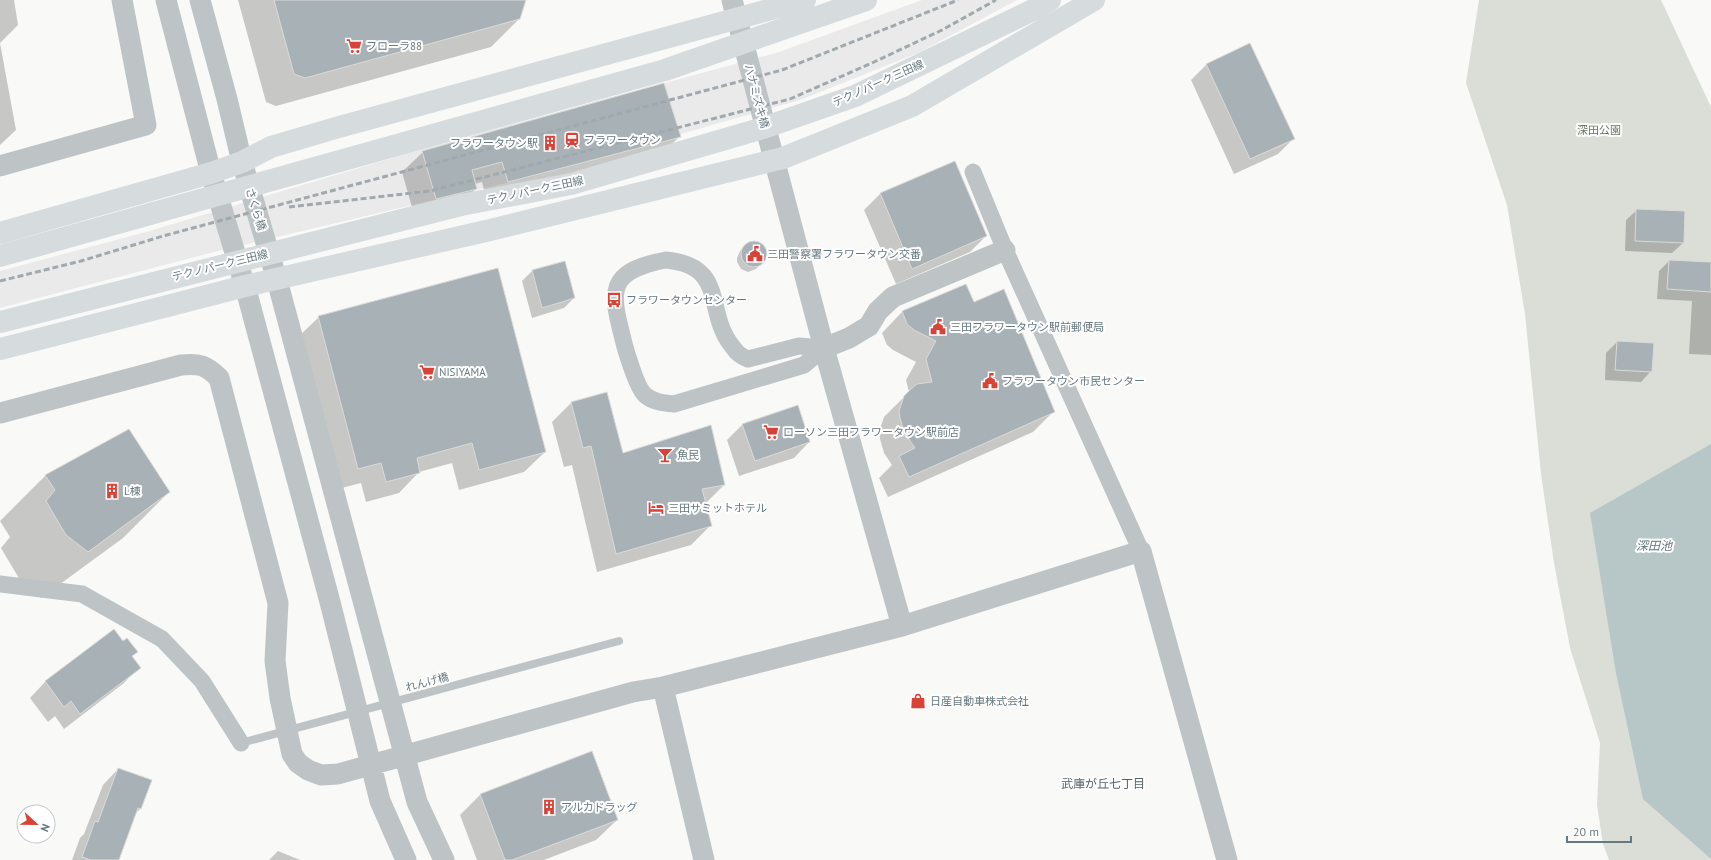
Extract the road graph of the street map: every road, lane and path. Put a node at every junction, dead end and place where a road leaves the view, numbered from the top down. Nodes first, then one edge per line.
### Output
1 (122, 0) edge
2 (166, 0) edge
3 (200, 0) edge
4 (732, 0) edge
5 (866, 0) edge
6 (1094, 0) edge
7 (799, 1) edge
8 (1044, 4) edge
9 (242, 162) junction
10 (0, 166) edge
11 (748, 166) junction
12 (973, 172) dead end
13 (211, 173) junction
14 (0, 233) edge
15 (1005, 250) junction
16 (0, 256) edge
17 (277, 280) junction
18 (245, 286) junction
19 (0, 322) edge
20 (824, 348) junction
21 (0, 350) edge
22 (0, 413) edge
23 (1141, 551) junction
24 (0, 584) edge
25 (902, 626) junction
26 (619, 641) dead end
27 (663, 686) junction
28 (241, 743) joint
29 (404, 756) junction
30 (372, 765) junction
31 (406, 860) edge
32 (444, 860) edge
33 (704, 860) edge
34 (1227, 860) edge

1 - 10 street
2 - 13 street
3 - 9 street, さくら橋
4 - 20 street, ハナミズキ橋
5 - 16 main road
6 - 11 main road
7 - 9 main road
8 - 11 main road
8 - 19 main road, テクノパーク三田線
9 - 13 main road
9 - 17 street, さくら橋
11 - 17 main road
12 - 15 street
13 - 14 main road
13 - 18 street
15 - 20 street
15 - 23 street
17 - 18 main road
17 - 29 street, さくら橋
18 - 21 main road
18 - 30 street
20 - 20 street
20 - 25 street, ハナミズキ橋
22 - 30 street
23 - 25 street
23 - 34 street
24 - 28 street
25 - 27 street
26 - 28 lane, れんげ橋
27 - 29 street
27 - 33 street
29 - 30 street
29 - 32 street, さくら橋
30 - 31 street

